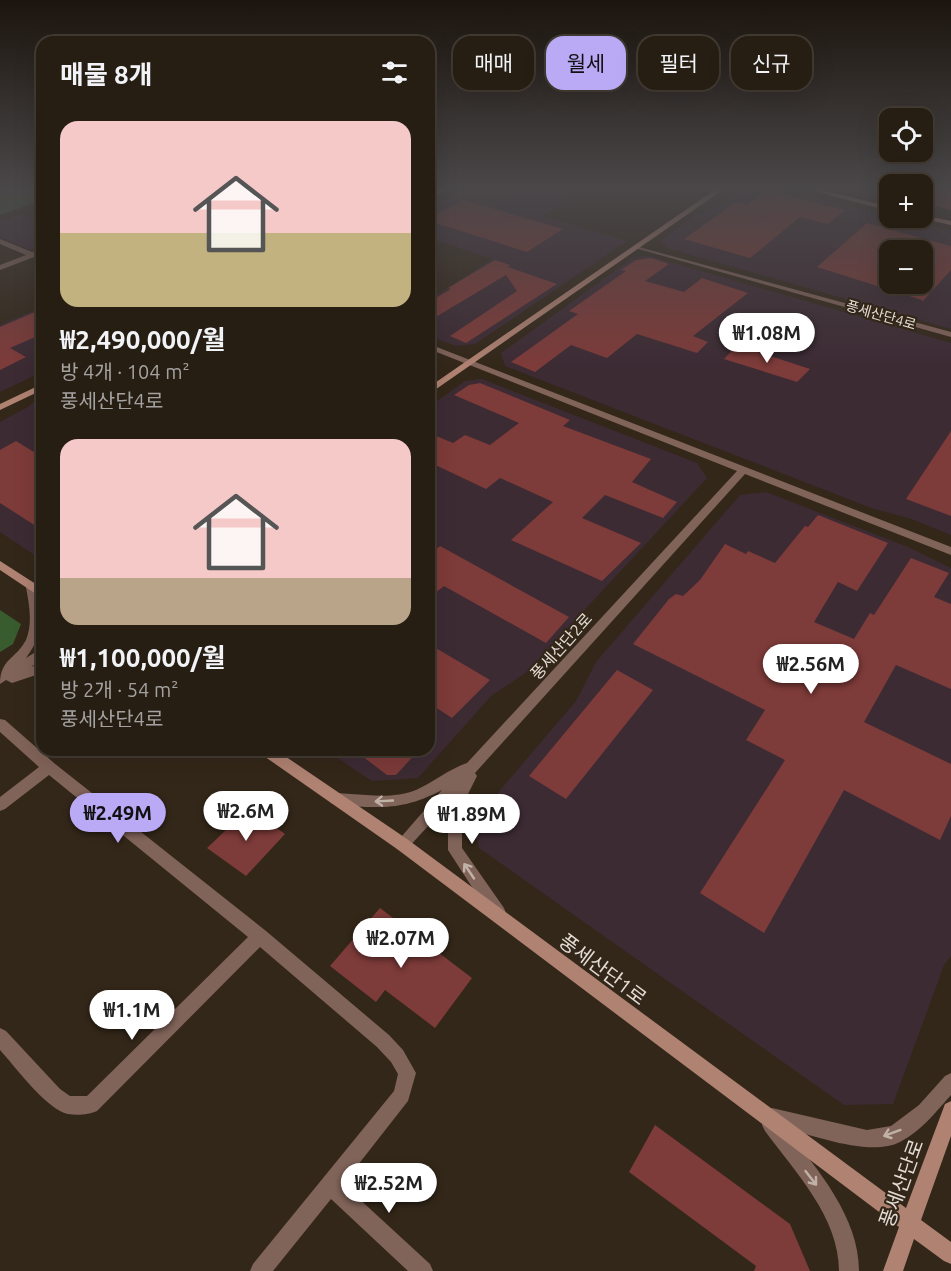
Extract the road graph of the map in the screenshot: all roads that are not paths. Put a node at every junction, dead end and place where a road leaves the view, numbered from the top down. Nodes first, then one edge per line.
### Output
1 (18, 248) edge
2 (635, 248) edge
3 (642, 248) edge
4 (36, 254) edge
5 (32, 255) junction
6 (0, 268) edge
7 (951, 335) edge
8 (435, 348) edge
9 (470, 363) junction
10 (435, 387) edge
11 (36, 390) edge
12 (0, 407) edge
13 (744, 469) junction
14 (951, 551) edge
15 (0, 565) edge
16 (36, 588) edge
17 (36, 631) edge
18 (36, 657) edge
19 (36, 670) edge
20 (0, 681) edge
21 (0, 724) edge
22 (36, 756) edge
23 (36, 756) edge
24 (275, 756) edge
25 (476, 764) junction
26 (49, 767) junction
27 (336, 799) junction
28 (0, 805) edge
29 (402, 844) junction
30 (502, 920) junction
31 (260, 936) junction
32 (0, 1037) edge
33 (951, 1082) edge
34 (951, 1110) edge
35 (763, 1115) junction
36 (330, 1185) junction
37 (911, 1225) junction
38 (951, 1254) edge
39 (260, 1271) edge
40 (423, 1271) edge
41 (849, 1271) edge
42 (892, 1271) edge

1 - 5 street
2 - 9 street
3 - 7 street, 풍세산단4로
4 - 5 street
5 - 6 street
8 - 9 street
9 - 10 street
9 - 13 street
11 - 12 street
13 - 14 street
13 - 25 street, 풍세산단2로
15 - 16 street
17 - 20 street
18 - 20 street
19 - 20 street
21 - 22 street
23 - 26 street
24 - 27 street, 풍세산단1로
25 -> 27 street
25 - 29 street, 풍세산단2로
30 -> 25 street
26 - 28 street
26 - 31 street
27 - 29 street, 풍세산단1로
29 - 30 street, 풍세산단1로
30 - 35 street, 풍세산단1로
31 - 32 street
31 - 36 street
33 -> 35 street
34 - 37 street, 풍세산단로
35 - 37 street, 풍세산단1로
35 -> 41 street
36 - 39 street
36 - 40 street
37 - 38 street, 풍세산단1로
37 - 42 street, 풍세산단로

